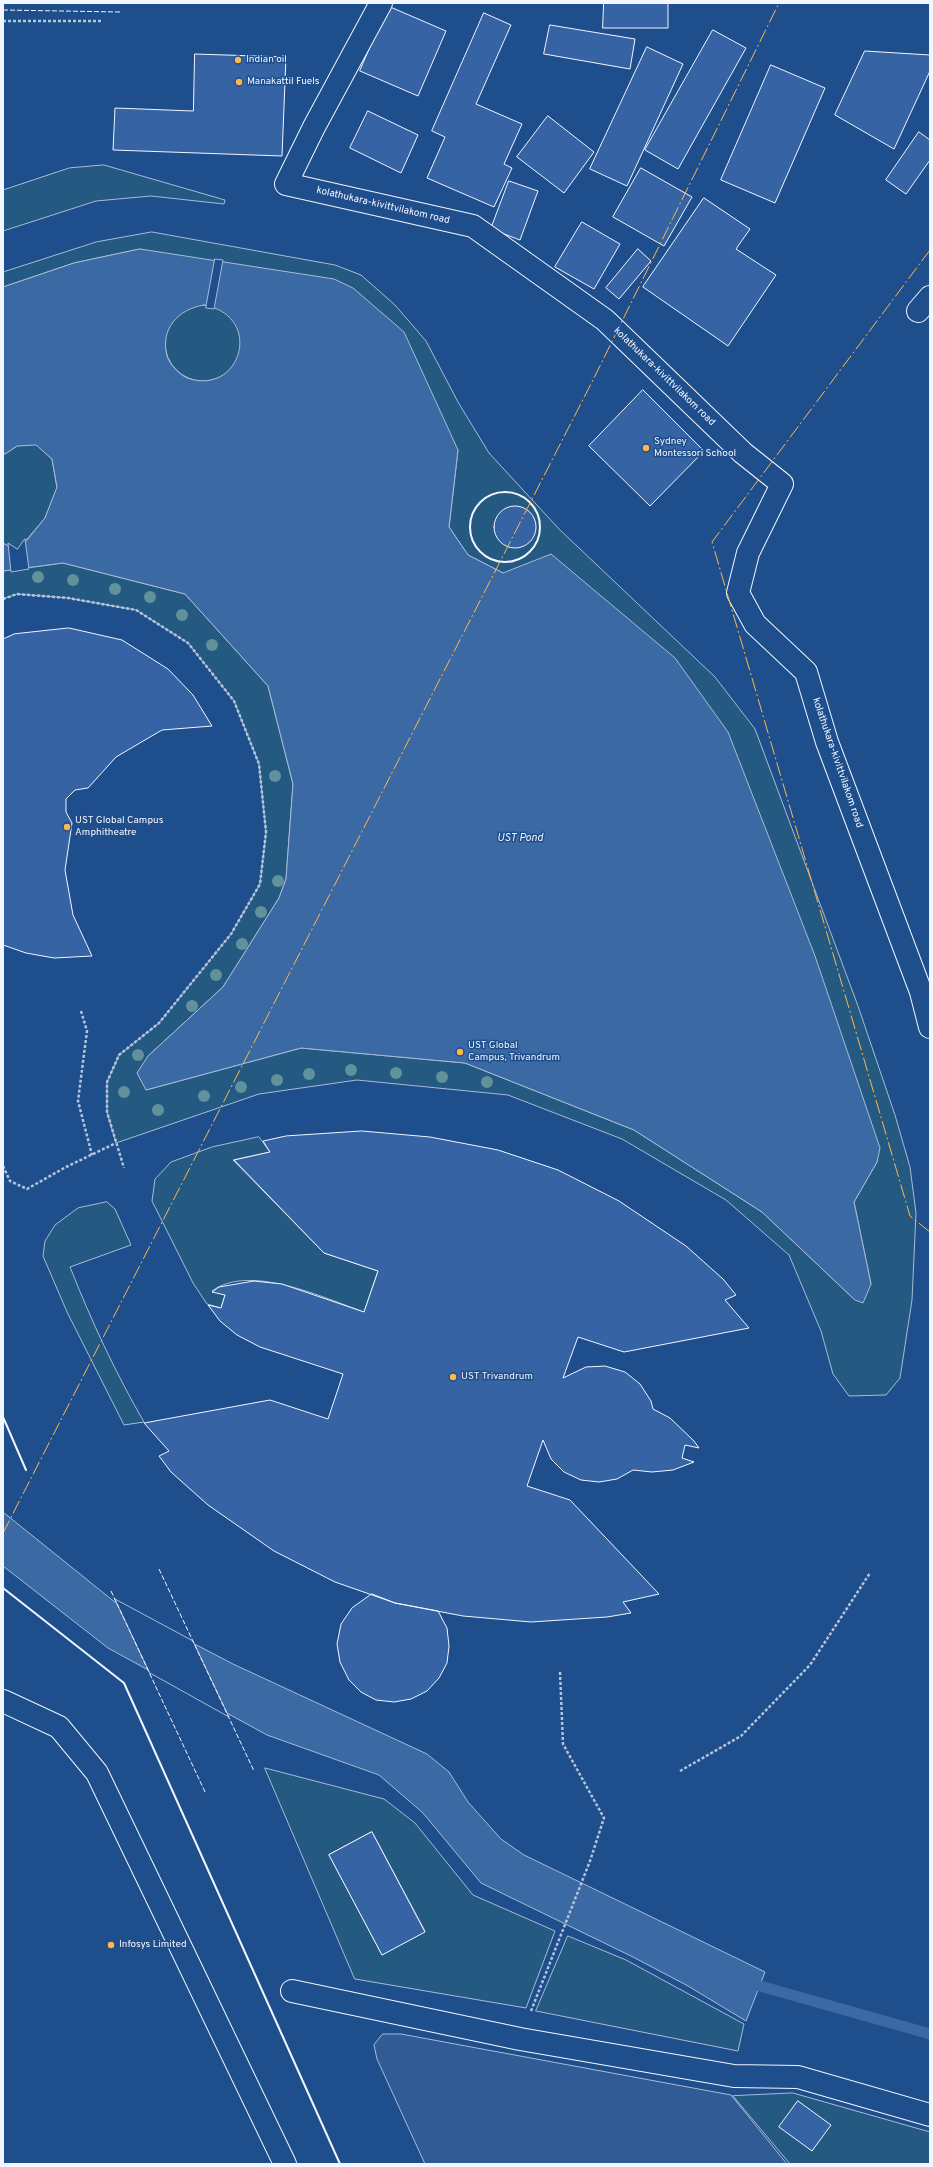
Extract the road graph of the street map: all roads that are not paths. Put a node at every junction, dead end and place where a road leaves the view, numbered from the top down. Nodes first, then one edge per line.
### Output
1 (381, 3) edge
2 (930, 1027) edge
3 (3, 1700) edge
4 (292, 1991) dead end
5 (930, 2115) edge
6 (285, 2164) edge

1 - 2 street, kolathukara-kivittvilakom road
3 - 6 street
4 - 5 street

